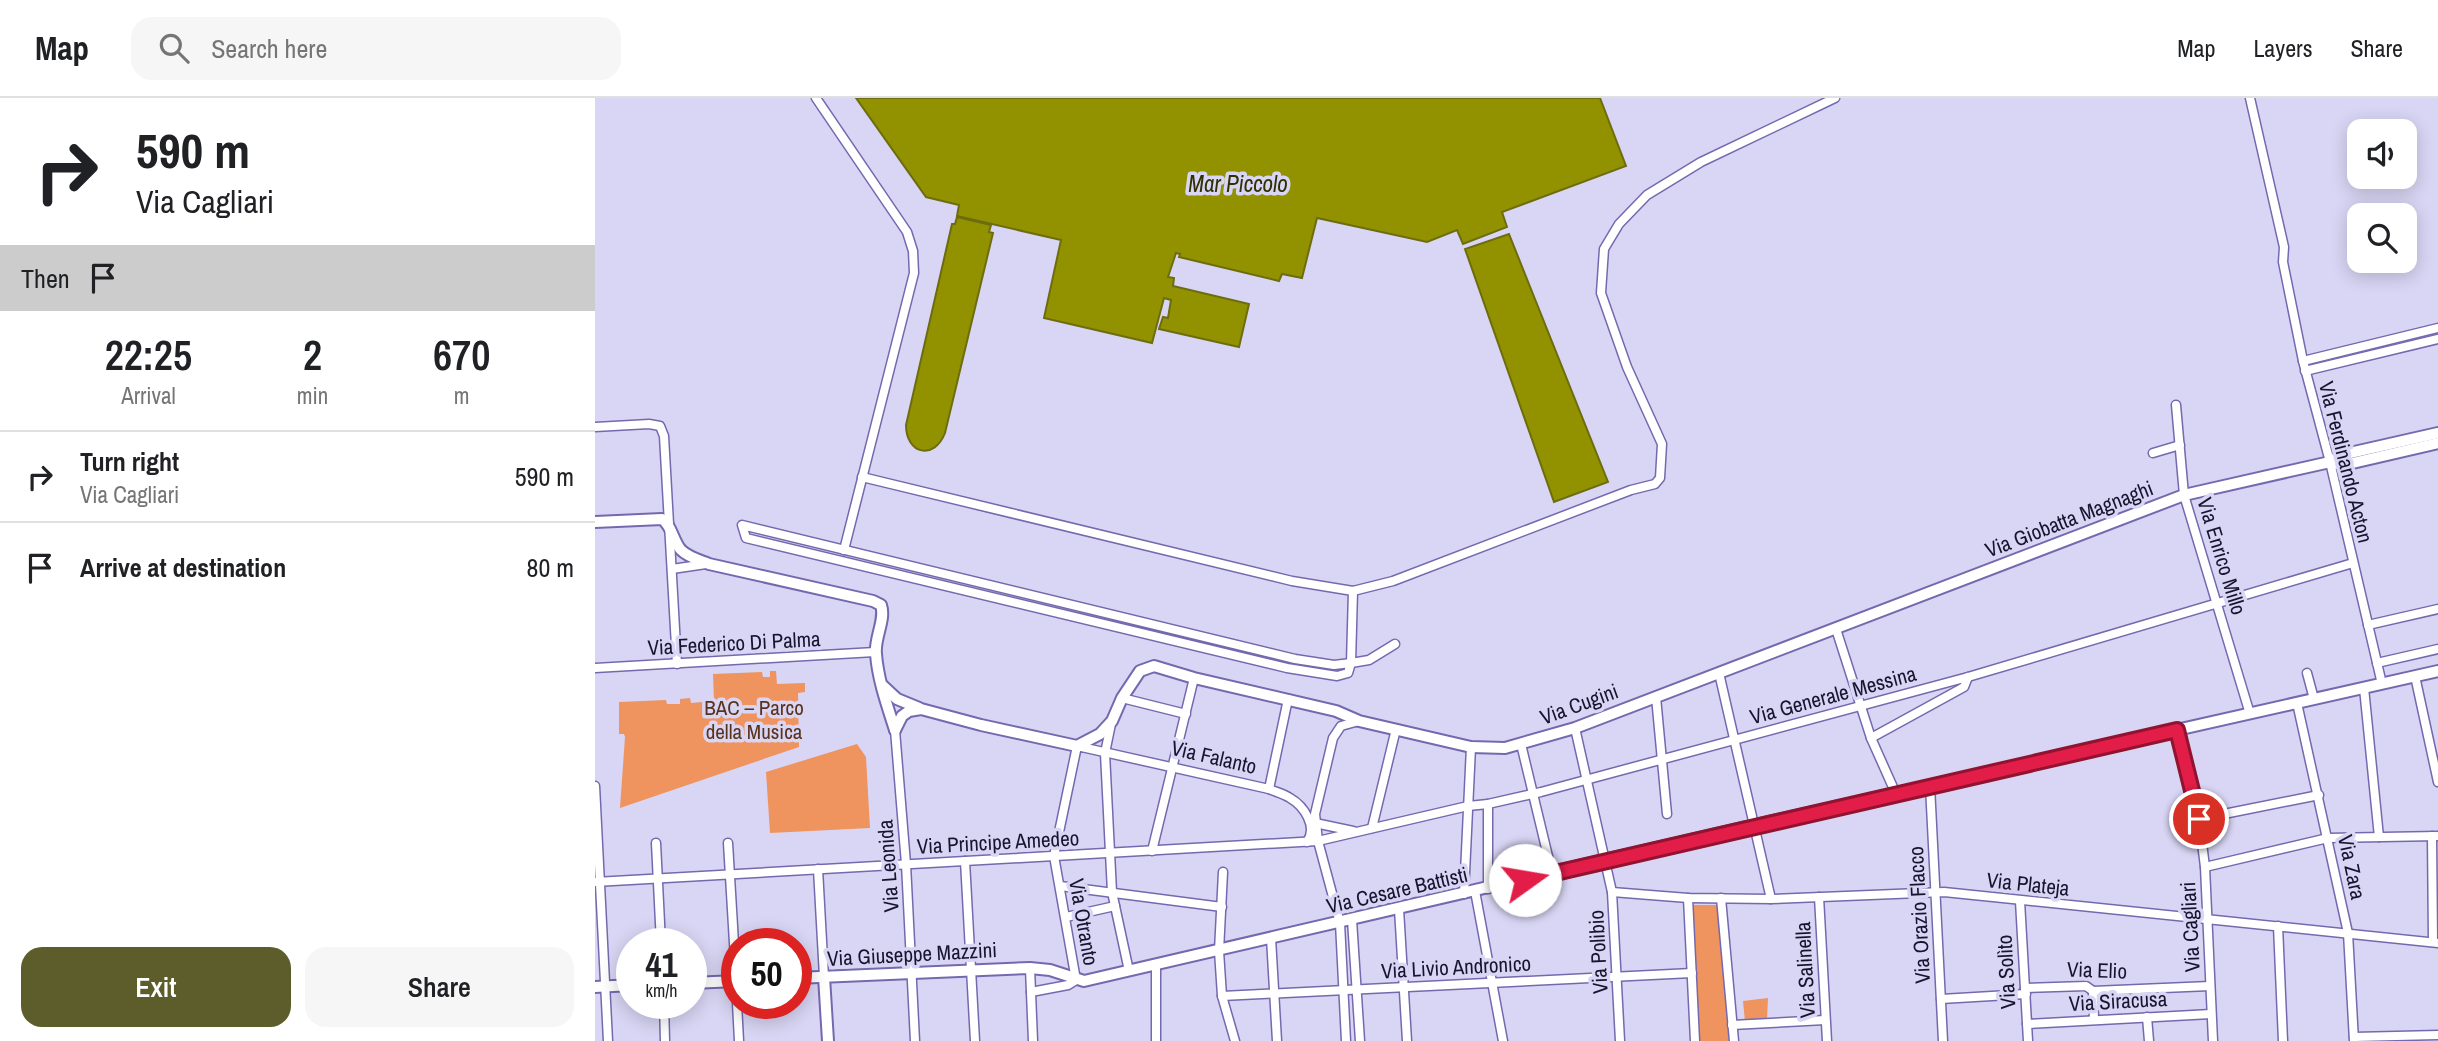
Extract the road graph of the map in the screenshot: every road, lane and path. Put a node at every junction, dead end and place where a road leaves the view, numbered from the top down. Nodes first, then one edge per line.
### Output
1 (816, 98) edge
2 (1835, 98) edge
3 (2250, 98) edge
4 (2438, 328) edge
5 (2438, 339) edge
6 (2303, 361) junction
7 (2305, 371) junction
8 (2176, 405) dead end
9 (595, 427) edge
10 (2438, 433) edge
11 (2438, 443) edge
12 (2176, 446) junction
13 (2153, 453) dead end
14 (2330, 463) junction
15 (862, 477) junction
16 (2184, 495) junction
17 (595, 522) edge
18 (670, 530) junction
19 (844, 550) junction
20 (2353, 563) junction
21 (709, 564) junction
22 (671, 569) junction
23 (1353, 591) junction
24 (2218, 603) junction
25 (2438, 609) edge
26 (2368, 625) junction
27 (1831, 630) junction
28 (1395, 644) dead end
29 (2438, 649) edge
30 (875, 652) junction
31 (1351, 663) junction
32 (2377, 663) junction
33 (677, 664) junction
34 (595, 668) edge
35 (2438, 671) edge
36 (1719, 673) junction
37 (2307, 673) dead end
38 (2415, 676) junction
39 (1968, 677) junction
40 (1194, 678) junction
41 (2382, 684) junction
42 (883, 686) junction
43 (2364, 688) junction
44 (1656, 697) junction
45 (1122, 698) junction
46 (1288, 699) junction
47 (2314, 699) junction
48 (2297, 703) junction
49 (1860, 705) junction
50 (921, 709) junction
51 (1186, 714) junction
52 (2250, 714) junction
53 (1112, 721) junction
54 (1359, 721) junction
55 (1575, 728) junction
56 (1396, 729) junction
57 (895, 730) junction
58 (2177, 730) junction
59 (1871, 738) junction
60 (1734, 740) junction
61 (1521, 744) junction
62 (1077, 746) junction
63 (1471, 747) junction
64 (1105, 753) junction
65 (1662, 760) junction
66 (1172, 766) junction
67 (1587, 780) junction
68 (2438, 782) edge
69 (595, 786) edge
70 (1930, 786) junction
71 (1269, 789) junction
72 (1533, 794) junction
73 (1895, 794) junction
74 (2319, 795) junction
75 (1317, 802) junction
76 (1487, 804) junction
77 (1300, 806) junction
78 (1468, 806) junction
79 (1667, 814) dead end
80 (2199, 819) junction
81 (1315, 823) junction
82 (1755, 825) junction
83 (1372, 828) junction
84 (1356, 832) junction
85 (2435, 836) edge
86 (2379, 837) junction
87 (2328, 838) junction
88 (1318, 841) junction
89 (1307, 842) junction
90 (656, 843) dead end
91 (728, 844) dead end
92 (1152, 851) junction
93 (1111, 853) junction
94 (1054, 856) junction
95 (965, 861) junction
96 (1606, 861) junction
97 (906, 864) junction
98 (2204, 867) junction
99 (818, 869) junction
100 (1223, 872) dead end
101 (1552, 873) junction
102 (730, 874) junction
103 (659, 878) junction
104 (597, 882) edge
105 (1061, 886) junction
106 (1488, 889) junction
107 (1112, 891) junction
108 (1935, 891) junction
109 (1469, 892) junction
110 (1612, 892) junction
111 (1819, 897) junction
112 (1688, 898) junction
113 (1721, 898) junction
114 (1772, 899) junction
115 (2020, 901) junction
116 (1115, 906) junction
117 (1222, 907) junction
118 (1399, 909) junction
119 (1066, 917) junction
120 (2206, 917) junction
121 (1352, 920) junction
122 (1340, 923) junction
123 (2278, 926) junction
124 (661, 928) edge
125 (733, 928) edge
126 (2348, 933) junction
127 (1271, 938) junction
128 (2435, 942) edge
129 (1219, 951) junction
130 (1156, 965) junction
131 (1030, 968) junction
132 (972, 971) junction
133 (1129, 971) junction
134 (911, 973) junction
135 (1692, 973) junction
136 (1616, 976) junction
137 (812, 977) edge
138 (824, 977) junction
139 (1076, 980) junction
140 (1492, 983) junction
141 (2210, 986) junction
142 (600, 987) edge
143 (1404, 987) junction
144 (1357, 989) junction
145 (1343, 990) junction
146 (2025, 991) junction
147 (2093, 991) junction
148 (1031, 992) junction
149 (1274, 993) junction
150 (1221, 996) junction
151 (1941, 999) junction
152 (2211, 1014) junction
153 (2147, 1017) junction
154 (664, 1019) edge
155 (738, 1019) edge
156 (2094, 1019) junction
157 (1825, 1020) junction
158 (2027, 1024) junction
159 (1733, 1025) junction
160 (2438, 1035) edge
161 (2354, 1039) edge
162 (608, 1041) edge
163 (665, 1041) edge
164 (739, 1041) edge
165 (828, 1041) edge
166 (915, 1041) edge
167 (975, 1041) edge
168 (1033, 1041) edge
169 (1156, 1041) edge
170 (1235, 1041) edge
171 (1277, 1041) edge
172 (1346, 1041) edge
173 (1360, 1041) edge
174 (1407, 1041) edge
175 (1503, 1041) edge
176 (1620, 1041) edge
177 (1695, 1041) edge
178 (1734, 1041) edge
179 (1827, 1041) edge
180 (1943, 1041) edge
181 (2028, 1041) edge
182 (2149, 1041) edge
183 (2213, 1041) edge
184 (2283, 1041) edge

1 - 15 street
2 - 23 street
3 - 6 street, Via Ferdinando Acton
4 - 6 street
5 - 7 street
6 - 7 street, Via Ferdinando Acton
7 - 14 street, Via Ferdinando Acton
8 - 12 street, Via Enrico Millo
9 - 18 street
10 - 14 main road, Via Giobatta Magnaghi
11 - 14 main road, Via Giobatta Magnaghi
12 - 13 street
12 - 16 street, Via Enrico Millo
14 - 16 main road, Via Giobatta Magnaghi
14 - 20 street, Via Ferdinando Acton
15 - 19 street
15 - 23 street
16 - 24 street, Via Enrico Millo
16 - 27 main road, Via Giobatta Magnaghi
17 - 18 main road
18 - 21 main road
18 - 22 street
19 - 31 street
19 - 31 street
20 - 24 street, Via Generale Messina
20 - 26 street, Via Ferdinando Acton
21 - 22 street
21 - 30 main road
22 - 33 street
23 - 31 street
24 - 39 street, Via Generale Messina
24 - 52 street, Via Enrico Millo
25 - 26 street
26 - 32 street, Via Ferdinando Acton
27 - 36 main road, Via Cugini
27 - 49 street
28 - 31 street
29 - 32 street
30 - 33 street, Via Federico Di Palma
30 - 42 main road
32 - 41 street, Via Ferdinando Acton
33 - 34 street, Via Federico Di Palma
35 - 38 main road, Via Cesare Battisti
36 - 44 main road, Via Cugini
36 - 60 street
37 - 47 street
38 - 41 main road, Via Cesare Battisti
38 - 68 street
39 - 49 street, Via Generale Messina
39 - 59 street
40 - 45 main road, Via Cugini
40 - 46 main road, Via Cugini
40 - 51 street
41 - 43 main road, Via Cesare Battisti
42 - 50 main road, Via Falanto
42 - 57 main road
43 - 47 main road, Via Cesare Battisti
43 - 86 street
44 - 55 main road, Via Cugini
44 - 65 street
45 - 51 street
45 - 53 main road, Via Cugini
46 - 54 main road, Via Cugini
46 - 71 street
47 - 48 main road, Via Cesare Battisti
48 - 52 main road, Via Cesare Battisti
48 - 74 street, Via Zara
49 - 59 street
49 - 60 street, Via Generale Messina
50 - 57 main road
50 - 62 main road, Via Falanto
51 - 66 street
52 - 58 main road, Via Cesare Battisti
53 - 62 main road
53 - 64 street
54 - 56 main road, Via Cugini
54 - 75 street
55 - 61 main road, Via Cugini
55 - 67 street, Via Polibio
56 - 63 main road, Via Cugini
56 - 83 street
57 - 97 street, Via Leonida
58 - 70 main road, Via Cesare Battisti
58 - 80 street, Via Cagliari
59 - 73 street
60 - 65 street, Via Generale Messina
60 - 82 street
61 - 63 main road, Via Cugini
61 - 72 street
62 - 64 street, Via Falanto
62 - 94 street, Via Otranto
63 - 78 street
64 - 66 street, Via Falanto
64 - 93 street
65 - 67 street, Via Generale Messina
65 - 79 street
66 - 71 street, Via Falanto
66 - 92 street
67 - 72 street, Via Generale Messina
67 - 96 street, Via Polibio
69 - 104 street
70 - 73 main road, Via Cesare Battisti
70 - 108 street, Via Orazio Flacco
71 - 77 street, Via Falanto
72 - 76 street, Via Generale Messina
72 - 101 street
73 - 82 main road, Via Cesare Battisti
74 - 80 street
74 - 87 street, Via Zara
75 - 77 street
75 - 81 street
76 - 78 street, Via Generale Messina
76 - 106 street
77 - 89 street
78 - 83 street, Via Generale Messina
78 - 109 street
80 - 98 street, Via Cagliari
81 - 84 street
81 - 88 street
82 - 96 main road, Via Cesare Battisti
82 - 114 street
83 - 84 street, Via Generale Messina
84 - 88 street, Via Generale Messina
85 - 86 street
85 - 128 street
86 - 87 street
87 - 98 street
87 - 126 street, Via Zara
88 - 89 street, Via Principe Amedeo
88 - 122 street
89 - 92 street, Via Principe Amedeo
90 - 103 street
91 - 102 street
92 - 93 street, Via Principe Amedeo
93 - 94 street, Via Principe Amedeo
93 - 107 street
94 - 95 street, Via Principe Amedeo
94 - 105 street, Via Otranto
95 - 97 street, Via Principe Amedeo
95 - 132 street
96 - 101 main road, Via Cesare Battisti
96 - 110 street, Via Polibio
97 - 99 street, Via Principe Amedeo
97 - 134 street, Via Leonida
98 - 120 street, Via Cagliari
99 - 102 street, Via Principe Amedeo
99 - 138 street
100 - 117 street
101 - 106 main road, Via Cesare Battisti
102 - 103 street, Via Principe Amedeo
102 - 125 street
103 - 104 street, Via Principe Amedeo
103 - 124 street
104 - 142 street
105 - 107 street
105 - 119 street, Via Otranto
106 - 109 main road, Via Cesare Battisti
107 - 116 street
107 - 117 street
108 - 111 street, Via Plateja
108 - 115 street, Via Plateja
108 - 151 street, Via Orazio Flacco
109 - 118 main road, Via Cesare Battisti
109 - 140 street
110 - 112 street, Via Plateja
110 - 136 street, Via Polibio
111 - 114 street, Via Plateja
111 - 157 street, Via Salinella
112 - 113 street, Via Plateja
112 - 135 street
113 - 114 street, Via Plateja
113 - 159 street
115 - 120 street, Via Plateja
115 - 146 street, Via Solìto
116 - 119 street
116 - 133 street
117 - 129 street
118 - 121 main road, Via Cesare Battisti
118 - 143 street
119 - 139 street, Via Otranto
120 - 123 street, Via Plateja
120 - 141 street, Via Cagliari
121 - 122 main road, Via Cesare Battisti
121 - 144 street
122 - 127 main road, Via Cesare Battisti
122 - 145 street
123 - 126 street, Via Plateja
123 - 184 street
126 - 128 street, Via Plateja
126 - 161 street, Via Zara
127 - 129 main road, Via Cesare Battisti
127 - 149 street
129 - 130 main road, Via Cesare Battisti
129 - 150 street
130 - 133 main road, Via Cesare Battisti
130 - 169 street
131 - 132 main road, Via Giuseppe Mazzini
131 - 139 main road, Via Giuseppe Mazzini
131 - 148 street
132 - 134 main road, Via Giuseppe Mazzini
132 - 167 street
133 - 139 main road, Via Cesare Battisti
134 - 138 main road, Via Giuseppe Mazzini
134 - 166 street, Via Leonida
135 - 136 street, Via Livio Andronico
135 - 177 street
136 - 140 street, Via Livio Andronico
136 - 176 street, Via Polibio
137 - 138 main road, Via Giuseppe Mazzini
138 - 165 main road
139 - 148 street
140 - 143 street, Via Livio Andronico
140 - 175 street
141 - 147 street, Via Elio
141 - 152 street, Via Cagliari
142 - 162 street
143 - 144 street, Via Livio Andronico
143 - 174 street
144 - 145 street, Via Livio Andronico
144 - 173 street
145 - 149 street, Via Livio Andronico
145 - 172 street
146 - 147 street, Via Elio
146 - 151 street, Via Elio
146 - 158 street, Via Solìto
147 - 156 street
148 - 168 street
149 - 150 street, Via Livio Andronico
149 - 171 street
150 - 170 street
151 - 180 street, Via Orazio Flacco
152 - 153 street, Via Siracusa
152 - 183 street, Via Cagliari
153 - 156 street, Via Siracusa
153 - 182 street
154 - 163 street
155 - 164 street
156 - 158 street, Via Siracusa
157 - 159 street
157 - 179 street, Via Salinella
158 - 181 street, Via Solìto
159 - 178 street
160 - 161 street

